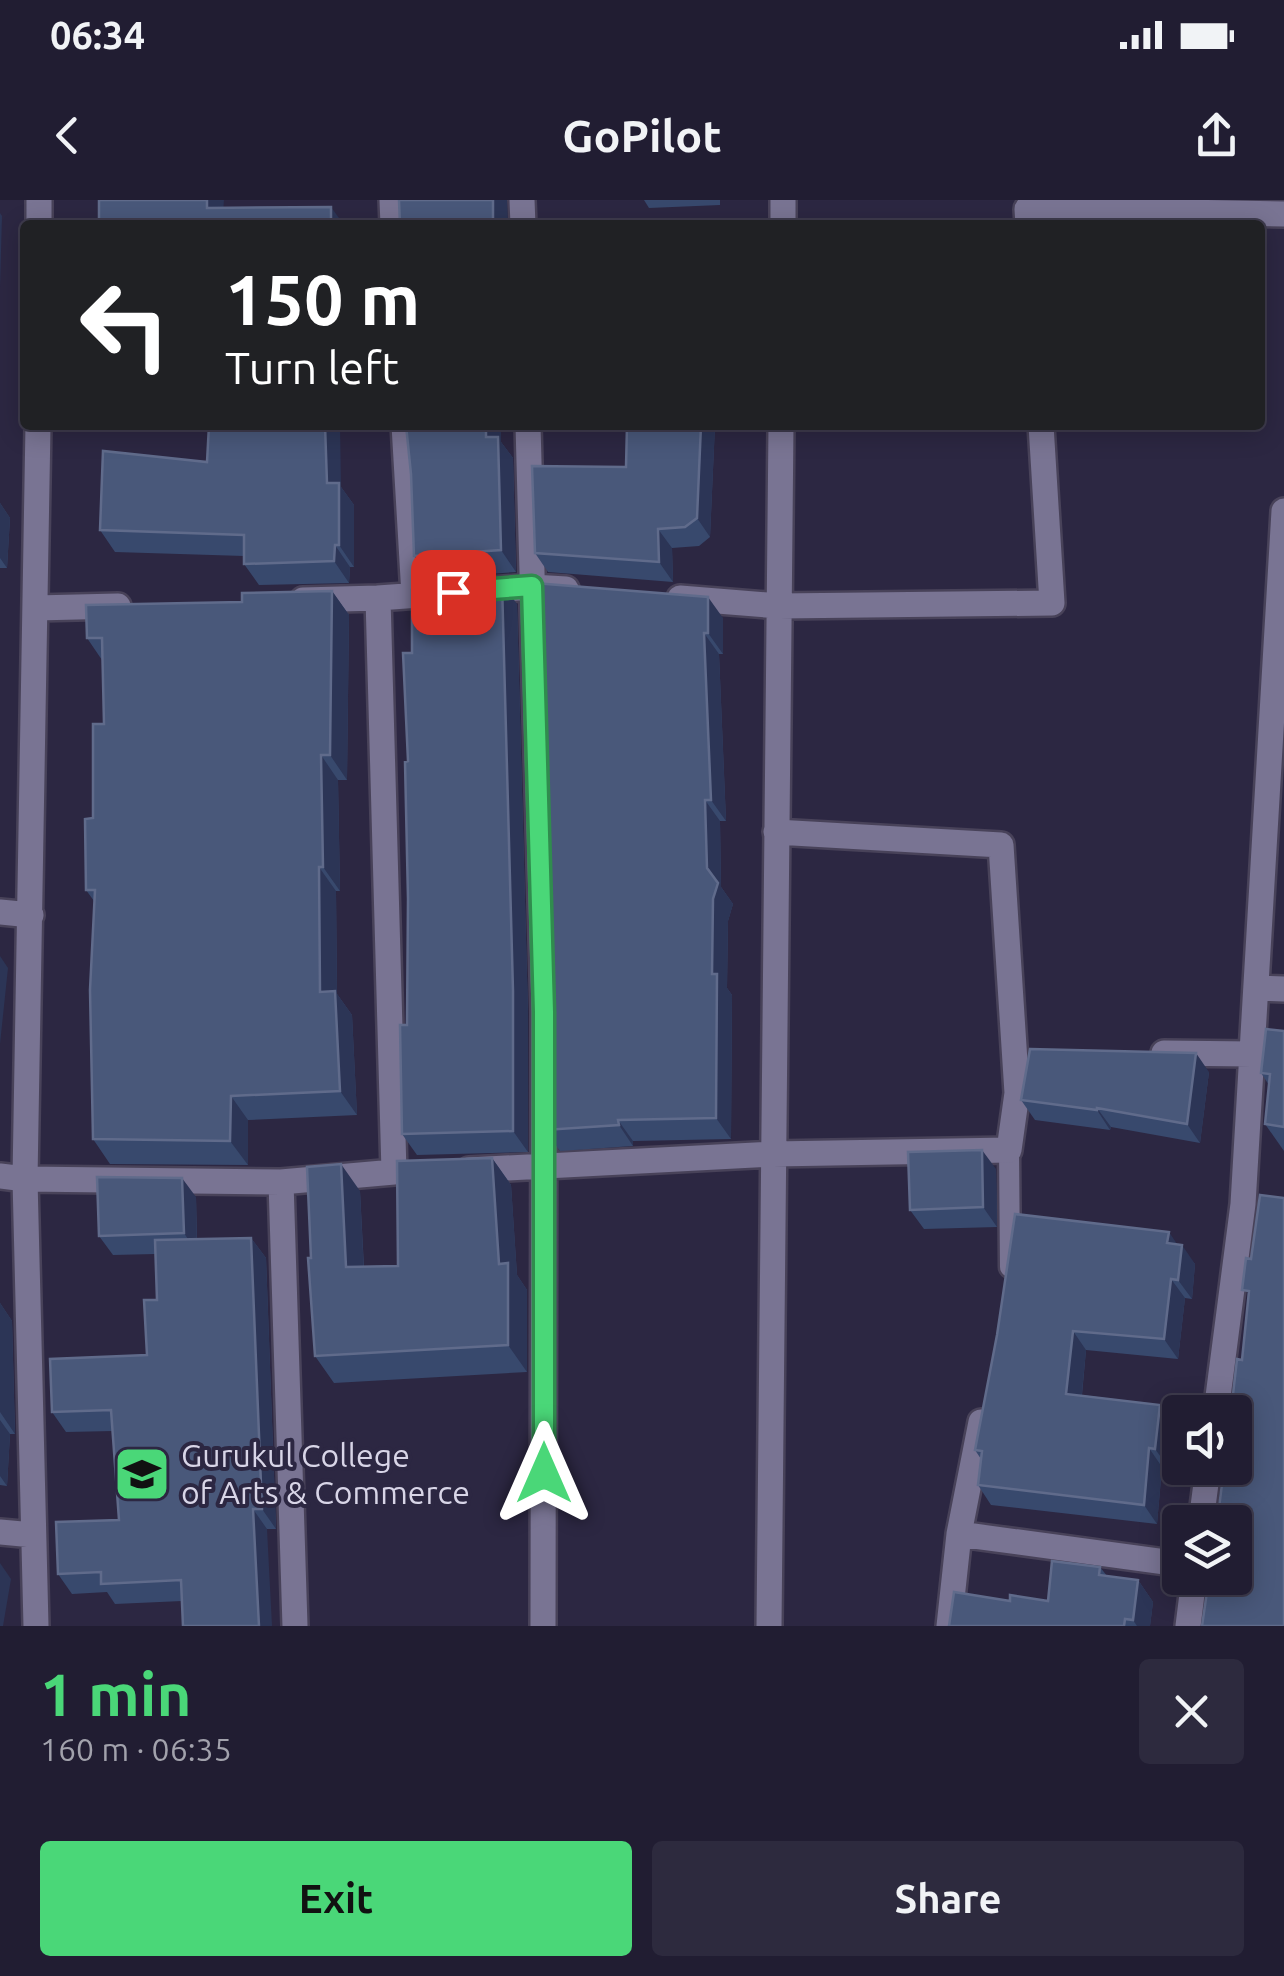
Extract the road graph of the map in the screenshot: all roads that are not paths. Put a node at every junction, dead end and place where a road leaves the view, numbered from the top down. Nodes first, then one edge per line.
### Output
1 (1026, 211) edge
2 (1284, 214) edge
3 (38, 430) edge
4 (404, 430) edge
5 (528, 430) edge
6 (780, 430) edge
7 (1041, 430) edge
8 (1284, 511) edge
9 (532, 586) junction
10 (589, 591) edge
11 (414, 596) junction
12 (646, 596) edge
13 (378, 598) junction
14 (283, 601) edge
15 (150, 605) edge
16 (779, 606) junction
17 (36, 608) junction
18 (776, 832) junction
19 (0, 912) edge
20 (31, 915) junction
21 (1271, 988) edge
22 (1133, 1053) edge
23 (1252, 1054) junction
24 (1009, 1150) junction
25 (773, 1154) junction
26 (544, 1168) junction
27 (451, 1170) edge
28 (13, 1178) edge
29 (281, 1182) junction
30 (1007, 1281) edge
31 (1218, 1395) edge
32 (986, 1397) edge
33 (0, 1532) edge
34 (959, 1534) junction
35 (32, 1535) junction
36 (1162, 1562) edge
37 (1192, 1595) edge
38 (36, 1626) edge
39 (295, 1626) edge
40 (544, 1626) edge
41 (769, 1626) edge
42 (949, 1626) edge
43 (1188, 1626) edge

1 - 2 street
3 - 17 street
4 - 11 street
5 - 9 street
6 - 16 street
7 - 16 street
8 - 21 street
9 - 10 street
9 - 11 street
9 - 26 street
11 - 13 street
12 - 16 street
13 - 14 street
13 - 29 street
15 - 17 street
16 - 18 street
17 - 20 street
18 - 24 street
18 - 25 street
19 - 20 street
20 - 28 street
21 - 23 street
22 - 23 street
23 - 31 street
24 - 25 street
24 - 30 lane
25 - 26 street
25 - 41 street
26 - 27 street
26 - 40 street
28 - 29 street
28 - 35 street
29 - 39 street
32 - 34 street
33 - 35 street
34 - 36 street
34 - 42 street
35 - 38 street
37 - 43 street

